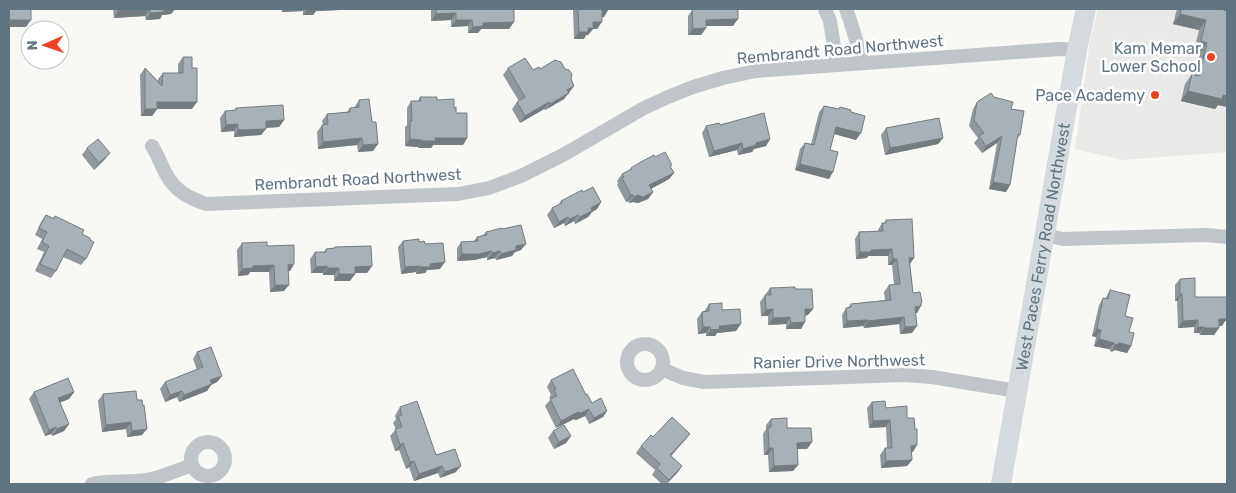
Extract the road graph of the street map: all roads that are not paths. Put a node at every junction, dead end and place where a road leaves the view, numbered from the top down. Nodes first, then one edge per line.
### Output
1 (825, 9) edge
2 (846, 9) edge
3 (1086, 9) edge
4 (1077, 50) junction
5 (863, 63) junction
6 (837, 64) junction
7 (152, 146) dead end
8 (1044, 236) junction
9 (1227, 237) edge
10 (662, 370) dead end
11 (1017, 391) junction
12 (192, 465) dead end
13 (92, 484) edge
14 (1000, 484) edge

1 - 6 street
2 - 5 street
3 - 4 main road, West Paces Ferry Road Northwest
4 - 5 street, Rembrandt Road Northwest
4 - 8 main road, West Paces Ferry Road Northwest
5 - 6 street, Rembrandt Road Northwest
6 - 7 street, Rembrandt Road Northwest
8 - 9 street
8 - 11 main road, West Paces Ferry Road Northwest
10 - 11 street, Ranier Drive Northwest
11 - 14 main road, West Paces Ferry Road Northwest
12 - 13 street

